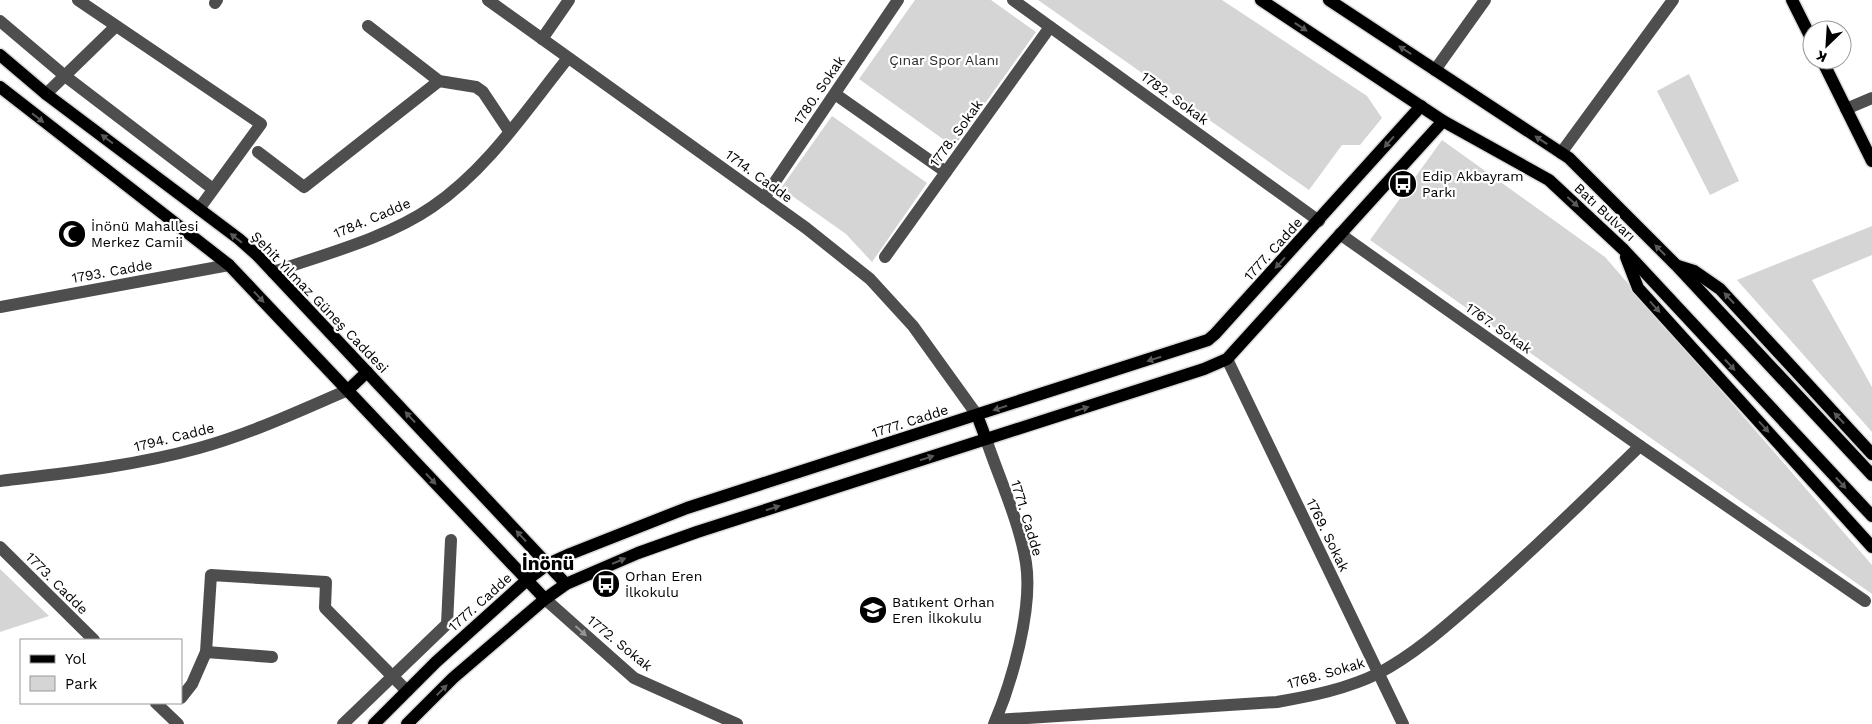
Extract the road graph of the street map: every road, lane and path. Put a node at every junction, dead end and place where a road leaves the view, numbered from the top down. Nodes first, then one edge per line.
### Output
1 (78, 0) edge
2 (488, 0) edge
3 (569, 0) edge
4 (898, 0) edge
5 (1013, 0) edge
6 (1261, 0) edge
7 (1329, 0) edge
8 (1485, 0) edge
9 (1673, 0) edge
10 (1792, 0) edge
11 (1802, 20) edge
12 (0, 21) edge
13 (116, 26) junction
14 (368, 26) dead end
15 (1050, 27) junction
16 (542, 39) junction
17 (0, 55) edge
18 (568, 58) junction
19 (1435, 70) junction
20 (1827, 70) edge
21 (65, 76) junction
22 (439, 81) junction
23 (0, 88) edge
24 (46, 94) junction
25 (835, 94) junction
26 (1872, 98) edge
27 (1421, 106) junction
28 (1846, 109) junction
29 (1443, 121) junction
30 (509, 132) junction
31 (258, 152) dead end
32 (1561, 153) junction
33 (1872, 161) edge
34 (946, 172) junction
35 (213, 189) junction
36 (764, 198) junction
37 (199, 209) junction
38 (1319, 221) junction
39 (1340, 234) junction
40 (1624, 250) junction
41 (885, 257) dead end
42 (1676, 265) junction
43 (229, 266) junction
44 (273, 272) junction
45 (0, 307) edge
46 (1227, 359) junction
47 (367, 372) junction
48 (348, 390) junction
49 (977, 415) junction
50 (986, 439) junction
51 (1640, 446) junction
52 (1872, 454) edge
53 (1872, 475) edge
54 (0, 481) edge
55 (1872, 516) edge
56 (451, 540) dead end
57 (0, 547) edge
58 (1872, 547) edge
59 (548, 564) junction
60 (527, 580) junction
61 (566, 584) junction
62 (545, 599) junction
63 (1865, 601) dead end
64 (93, 639) edge
65 (206, 652) junction
66 (272, 657) dead end
67 (1379, 673) junction
68 (392, 676) junction
69 (407, 691) junction
70 (182, 697) edge
71 (157, 704) edge
72 (176, 704) edge
73 (166, 713) junction
74 (1113, 718) edge
75 (995, 722) edge
76 (178, 724) edge
77 (343, 724) edge
78 (374, 724) edge
79 (407, 724) edge
80 (737, 724) edge
81 (1403, 724) edge

1 - 13 street
2 - 16 street, 1714. Cadde
3 - 16 street
4 - 25 street, 1780. Sokak
5 - 15 street, 1782. Sokak
6 -> 27 main road, Batı Bulvarı
19 -> 7 main road, Batı Bulvarı
8 - 19 street
9 - 32 street
10 - 11 main road
12 - 21 street
13 - 21 street
13 - 35 street
14 - 22 street
15 - 34 street, 1778. Sokak
15 - 38 street, 1782. Sokak
16 - 18 street, 1714. Cadde
17 - 24 main road, Şehit Yılmaz Güneş Caddesi
18 - 30 street, 1784. Cadde
18 - 36 street, 1714. Cadde
32 -> 19 main road, Batı Bulvarı
20 - 28 main road
21 - 24 street
21 - 35 street
22 - 30 street
22 - 31 street
23 -> 43 main road
37 -> 24 main road, Şehit Yılmaz Güneş Caddesi
25 - 34 street
25 - 36 street, 1780. Sokak
26 - 28 street
27 - 29 main road, Batı Bulvarı
27 -> 38 main road, 1777. Cadde
28 - 33 main road
29 - 39 main road
29 -> 40 main road, Batı Bulvarı
30 - 44 street, 1784. Cadde
42 -> 32 main road, Batı Bulvarı
34 - 41 street, 1778. Sokak
35 - 37 street
36 - 49 street, 1714. Cadde
44 -> 37 main road, Şehit Yılmaz Güneş Caddesi
38 -> 49 main road, 1777. Cadde
39 - 46 main road
39 - 51 street, 1767. Sokak
40 -> 55 main road, Batı Bulvarı
40 -> 58 main road
52 -> 42 main road
42 - 53 main road, Batı Bulvarı
43 - 45 street, 1793. Cadde
43 -> 48 main road
44 - 47 main road, Şehit Yılmaz Güneş Caddesi
50 -> 46 main road
46 - 67 street, 1769. Sokak
47 - 48 main road
59 -> 47 main road, Şehit Yılmaz Güneş Caddesi
48 - 54 street, 1794. Cadde
48 -> 60 main road
49 - 50 main road
49 - 59 main road, 1777. Cadde
61 -> 50 main road
50 - 75 street, 1771. Cadde
51 - 63 street, 1767. Sokak
51 - 67 street, 1768. Sokak
56 - 68 street
57 - 64 street, 1773. Cadde
59 - 60 main road, 1777. Cadde
59 - 61 main road, Şehit Yılmaz Güneş Caddesi
60 - 62 main road
60 - 69 main road, 1777. Cadde
61 - 62 main road
79 -> 62 main road
62 -> 80 street, 1772. Sokak
65 - 66 street
65 - 68 street
65 - 70 street
67 - 74 street, 1768. Sokak
67 - 81 street, 1769. Sokak
68 - 69 street
68 - 77 street
69 - 78 main road, 1777. Cadde
71 - 73 street
72 - 73 street
73 - 76 street
74 - 75 street, 1768. Sokak

